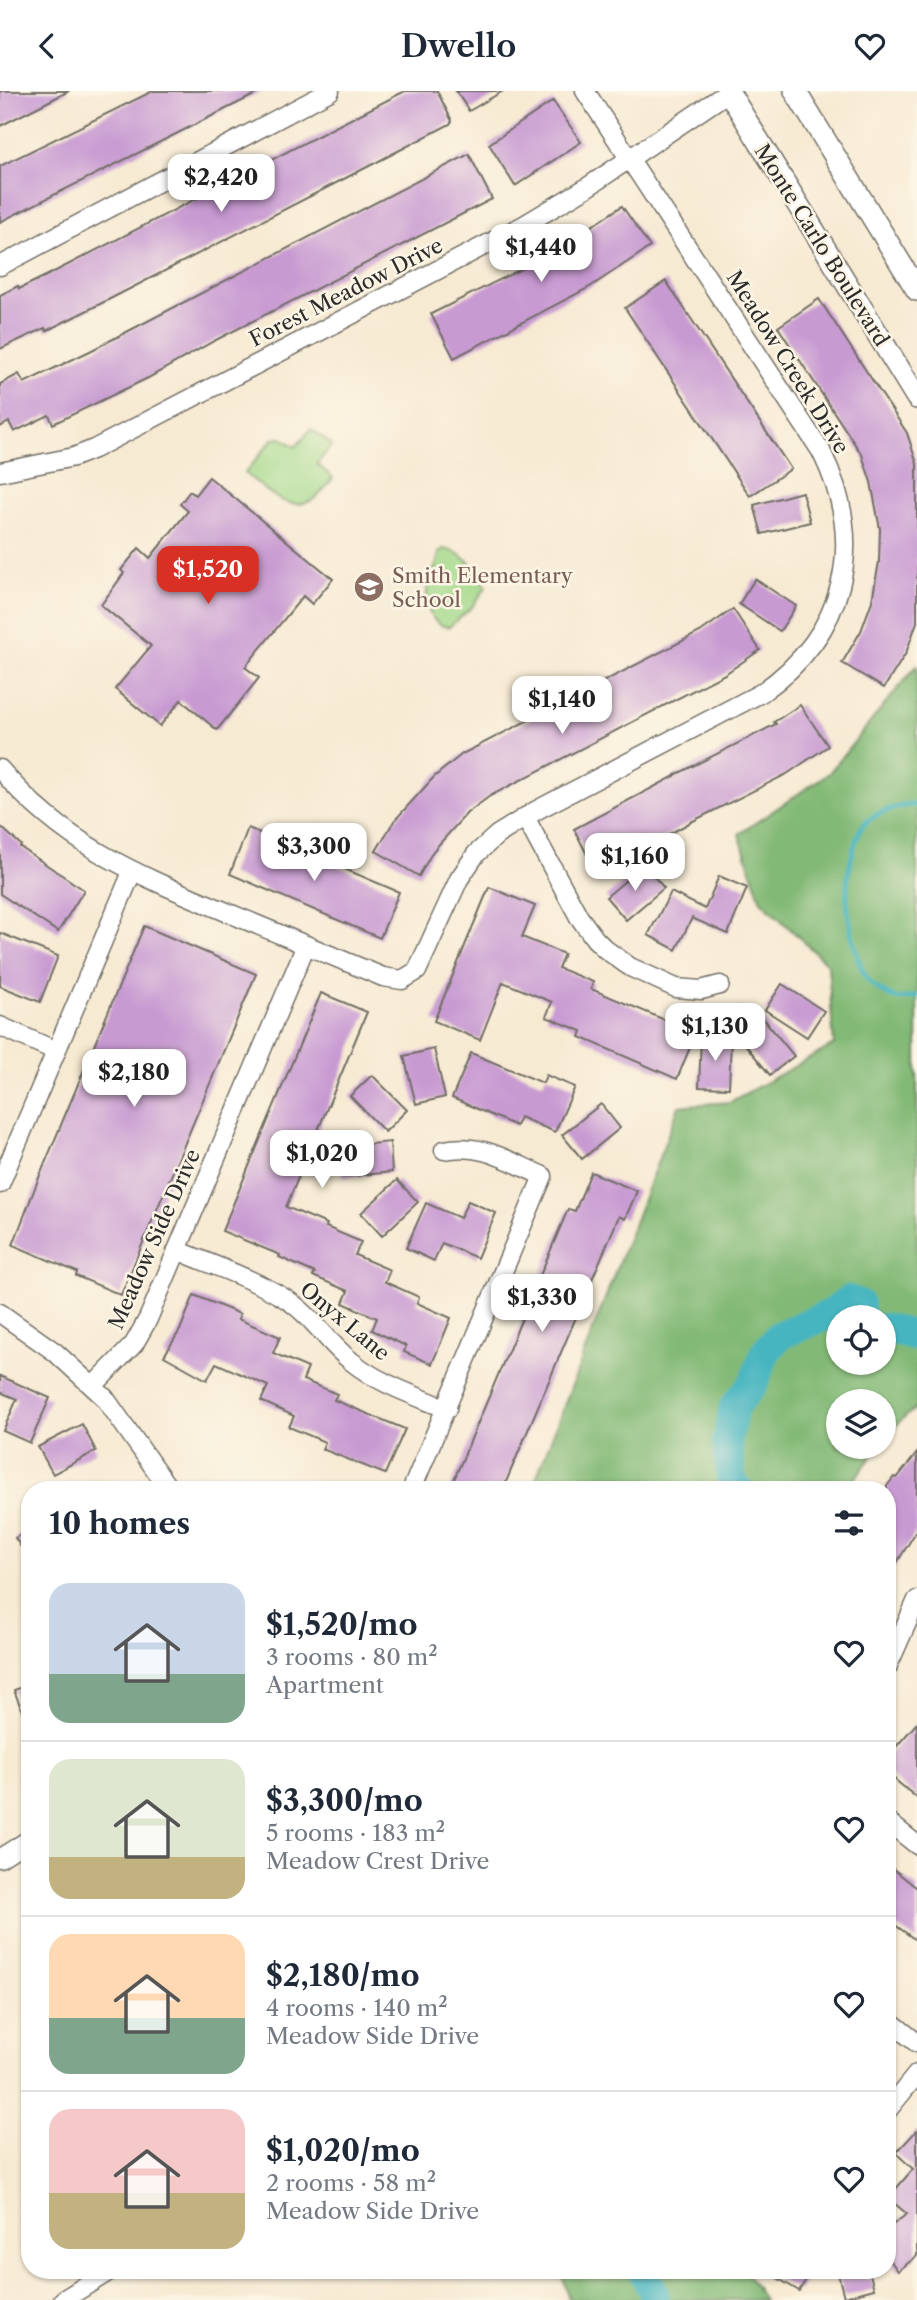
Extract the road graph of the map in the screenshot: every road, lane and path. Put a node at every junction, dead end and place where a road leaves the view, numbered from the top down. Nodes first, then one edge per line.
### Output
1 (330, 91) edge
2 (585, 91) edge
3 (729, 91) edge
4 (794, 91) edge
5 (629, 158) junction
6 (0, 265) edge
7 (917, 290) edge
8 (917, 398) edge
9 (0, 472) edge
10 (0, 769) edge
11 (525, 817) junction
12 (132, 872) junction
13 (306, 945) junction
14 (720, 985) dead end
15 (0, 1026) edge
16 (56, 1051) junction
17 (444, 1150) dead end
18 (0, 1184) edge
19 (177, 1251) junction
20 (0, 1313) edge
21 (93, 1385) junction
22 (447, 1409) junction
23 (163, 1481) edge
24 (416, 1481) edge
25 (916, 1603) edge
26 (896, 1648) edge
27 (896, 1828) edge
28 (21, 1845) edge
29 (917, 1845) edge
30 (0, 1858) edge
31 (896, 2026) edge
32 (917, 2043) edge
33 (917, 2074) edge
34 (896, 2100) edge
35 (97, 2279) edge
36 (64, 2300) edge

1 - 6 street
2 - 5 street, Meadow Creek Drive
3 - 5 street, Forest Meadow Drive
3 - 8 main road, Monte Carlo Boulevard
4 - 7 main road
5 - 9 street, Forest Meadow Drive
5 - 11 street, Meadow Creek Drive
10 - 12 street
11 - 13 street, Meadow Creek Drive
11 - 14 street
12 - 13 street
12 - 16 street
13 - 19 street, Meadow Side Drive
15 - 16 street
16 - 18 street
17 - 22 street
19 - 21 street, Meadow Side Drive
19 - 22 street, Onyx Lane
20 - 21 street
21 - 23 street
22 - 24 street
25 - 26 street
27 - 29 street
28 - 30 street
31 - 32 street
33 - 34 street
35 - 36 street

